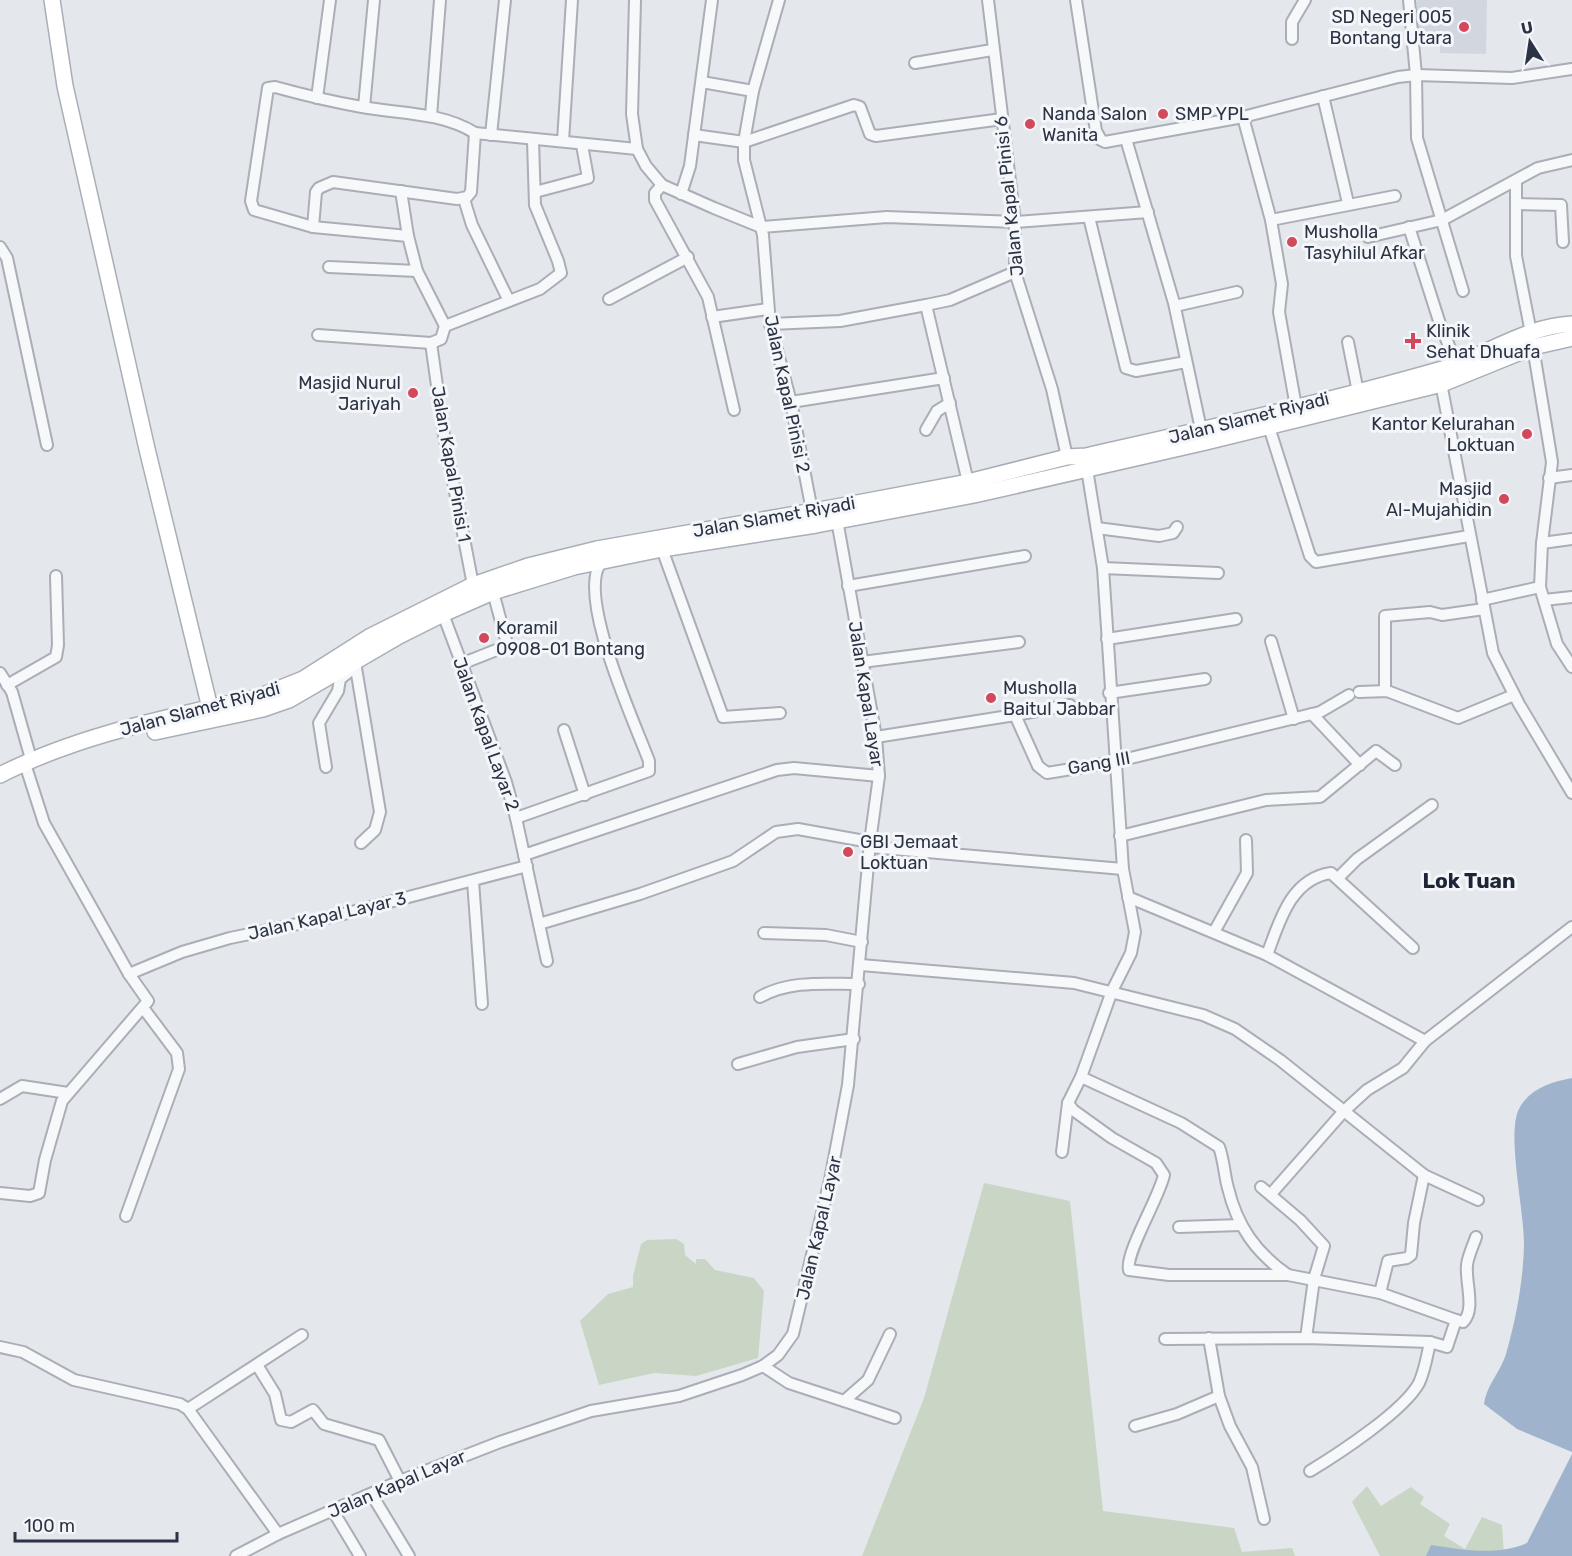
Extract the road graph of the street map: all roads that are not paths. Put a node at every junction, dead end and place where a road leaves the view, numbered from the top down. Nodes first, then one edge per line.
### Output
1 (52, 0) edge
2 (330, 0) edge
3 (374, 0) edge
4 (440, 0) edge
5 (505, 0) edge
6 (572, 0) edge
7 (635, 0) edge
8 (712, 0) edge
9 (779, 0) edge
10 (988, 0) edge
11 (1076, 0) edge
12 (1305, 0) edge
13 (1409, 0) edge
14 (1292, 39) dead end
15 (992, 50) junction
16 (915, 63) dead end
17 (1572, 69) edge
18 (1416, 75) junction
19 (702, 82) junction
20 (753, 91) junction
21 (1323, 96) junction
22 (317, 98) junction
23 (364, 107) junction
24 (431, 116) junction
25 (1243, 117) junction
26 (1002, 119) junction
27 (475, 133) junction
28 (491, 135) junction
29 (694, 135) junction
30 (1126, 139) junction
31 (533, 140) junction
32 (563, 141) junction
33 (744, 142) junction
34 (582, 145) junction
35 (637, 149) junction
36 (1572, 160) edge
37 (1516, 181) junction
38 (662, 185) junction
39 (401, 190) junction
40 (535, 192) junction
41 (681, 194) junction
42 (1395, 196) dead end
43 (464, 199) junction
44 (1348, 202) junction
45 (1517, 204) junction
46 (1148, 212) junction
47 (1089, 217) junction
48 (1271, 219) junction
49 (1442, 220) junction
50 (1015, 222) junction
51 (313, 227) junction
52 (761, 227) junction
53 (1408, 227) junction
54 (408, 236) junction
55 (1368, 237) dead end
56 (1563, 242) dead end
57 (0, 247) edge
58 (688, 256) junction
59 (329, 267) dead end
60 (417, 270) junction
61 (1015, 273) junction
62 (1463, 291) dead end
63 (1237, 292) dead end
64 (609, 299) dead end
65 (509, 302) junction
66 (926, 305) junction
67 (1175, 306) junction
68 (768, 309) junction
69 (712, 317) junction
70 (770, 324) junction
71 (1572, 324) edge
72 (445, 326) junction
73 (318, 335) dead end
74 (1572, 338) edge
75 (1532, 340) junction
76 (431, 342) junction
77 (1348, 342) dead end
78 (1186, 362) junction
79 (1457, 365) junction
80 (1439, 377) junction
81 (944, 378) junction
82 (1358, 392) junction
83 (791, 402) junction
84 (950, 403) junction
85 (1296, 407) junction
86 (734, 410) dead end
87 (1269, 426) junction
88 (926, 430) dead end
89 (1203, 436) junction
90 (47, 446) dead end
91 (1067, 457) junction
92 (1087, 470) junction
93 (1572, 476) edge
94 (1549, 478) junction
95 (968, 482) junction
96 (814, 518) junction
97 (837, 520) junction
98 (1177, 527) dead end
99 (1096, 528) junction
100 (1469, 536) junction
101 (1572, 539) edge
102 (1542, 543) junction
103 (662, 549) junction
104 (1025, 556) dead end
105 (603, 560) junction
106 (1103, 568) junction
107 (530, 573) junction
108 (1218, 573) dead end
109 (56, 576) dead end
110 (473, 585) junction
111 (848, 586) junction
112 (1540, 586) junction
113 (492, 592) junction
114 (1572, 597) edge
115 (1544, 600) junction
116 (1483, 604) junction
117 (442, 614) junction
118 (1236, 619) dead end
119 (1107, 639) junction
120 (1271, 641) dead end
121 (1019, 642) dead end
122 (862, 662) junction
123 (355, 664) junction
124 (461, 664) junction
125 (1572, 667) edge
126 (0, 673) edge
127 (1205, 679) dead end
128 (7, 685) junction
129 (1385, 690) junction
130 (1109, 693) junction
131 (1514, 695) junction
132 (1070, 705) dead end
133 (210, 708) junction
134 (780, 714) dead end
135 (1312, 714) junction
136 (1015, 715) junction
137 (1294, 719) junction
138 (564, 730) dead end
139 (876, 736) junction
140 (1114, 762) junction
141 (29, 765) junction
142 (1360, 765) junction
143 (1395, 765) dead end
144 (326, 767) dead end
145 (0, 775) edge
146 (879, 776) junction
147 (0, 785) edge
148 (1572, 793) edge
149 (585, 795) junction
150 (1432, 805) dead end
151 (516, 818) junction
152 (1120, 836) junction
153 (1246, 840) dead end
154 (361, 843) dead end
155 (870, 844) junction
156 (526, 861) junction
157 (1123, 869) junction
158 (1338, 878) junction
159 (473, 881) junction
160 (1128, 897) junction
161 (539, 924) junction
162 (1572, 927) edge
163 (1214, 932) junction
164 (764, 933) dead end
165 (862, 942) junction
166 (1413, 948) dead end
167 (1267, 955) junction
168 (547, 961) dead end
169 (861, 965) junction
170 (129, 974) junction
171 (858, 984) junction
172 (1112, 991) junction
173 (760, 997) dead end
174 (482, 1004) dead end
175 (144, 1009) junction
176 (854, 1039) junction
177 (1425, 1041) junction
178 (738, 1064) dead end
179 (1082, 1077) junction
180 (68, 1093) junction
181 (0, 1099) edge
182 (1068, 1103) junction
183 (1344, 1111) junction
184 (1062, 1152) dead end
185 (1424, 1174) junction
186 (0, 1193) edge
187 (1478, 1200) dead end
188 (126, 1216) dead end
189 (1241, 1225) junction
190 (1179, 1227) dead end
191 (1476, 1237) dead end
192 (1288, 1275) junction
193 (1314, 1279) junction
194 (1380, 1293) junction
195 (1456, 1320) junction
196 (890, 1334) dead end
197 (302, 1335) dead end
198 (1209, 1338) junction
199 (1306, 1338) junction
200 (1165, 1339) dead end
201 (1430, 1342) junction
202 (0, 1347) edge
203 (257, 1365) junction
204 (763, 1366) junction
205 (1219, 1396) junction
206 (844, 1401) junction
207 (188, 1409) junction
208 (895, 1418) dead end
209 (1135, 1426) dead end
210 (1310, 1471) dead end
211 (400, 1481) junction
212 (372, 1495) junction
213 (333, 1511) junction
214 (1264, 1519) dead end
215 (278, 1534) junction
216 (241, 1555) edge
217 (360, 1556) edge
218 (409, 1556) edge

1 - 133 street
2 - 22 street
3 - 23 street
4 - 24 street
5 - 28 street
6 - 32 street
7 - 35 street
8 - 19 street
9 - 20 street, Jalan Kapal Pinisi 2
10 - 15 street, Jalan Kapal Pinisi 6
11 - 30 street
12 - 14 street
13 - 18 street
15 - 16 street
15 - 26 street, Jalan Kapal Pinisi 6
17 - 18 street
18 - 21 street
18 - 49 street
19 - 20 street
19 - 29 street
20 - 33 street, Jalan Kapal Pinisi 2
21 - 25 street
21 - 44 street
22 - 23 street
22 - 51 street
23 - 24 street
24 - 27 street
25 - 30 street
25 - 48 street
26 - 33 street
26 - 50 street, Jalan Kapal Pinisi 6
27 - 28 street
27 - 43 street
28 - 31 street
29 - 33 street
29 - 41 street
30 - 46 street
31 - 32 street
31 - 40 street
32 - 34 street
33 - 52 street, Jalan Kapal Pinisi 2
34 - 35 street
34 - 40 street
35 - 38 street
36 - 37 street
37 - 45 street
37 - 49 street
38 - 41 street
38 - 58 street
39 - 43 street
39 - 51 street
39 - 54 street
40 - 65 street
41 - 52 street
42 - 44 street
43 - 65 street
44 - 48 street
45 - 56 street
45 - 75 street
46 - 47 street
46 - 67 street
47 - 50 street
47 - 78 street
48 - 85 street
49 - 53 street
49 - 62 street
50 - 52 street
50 - 61 street, Jalan Kapal Pinisi 6
51 - 54 street
52 - 68 street, Jalan Kapal Pinisi 2
53 - 55 street
53 - 79 street
54 - 60 street
57 - 90 street
58 - 64 street
58 - 69 street
59 - 60 street
60 - 72 street
61 - 66 street
61 - 91 street, Jalan Kapal Pinisi 6
63 - 67 street
65 - 72 street
66 - 70 street
66 - 81 street
67 - 78 street
68 - 69 street
68 - 70 street, Jalan Kapal Pinisi 2
69 - 86 street
70 - 83 street, Jalan Kapal Pinisi 2
71 - 75 street, Jalan Slamet Riyadi
72 - 76 street
73 - 76 street
74 - 75 street, Jalan Slamet Riyadi
75 - 79 street, Jalan Slamet Riyadi
75 - 80 street, Jalan Slamet Riyadi
75 - 94 street
76 - 110 street, Jalan Kapal Pinisi 1
77 - 82 street
78 - 89 street
79 - 80 street, Jalan Slamet Riyadi
80 - 82 street, Jalan Slamet Riyadi
80 - 87 street, Jalan Slamet Riyadi
80 - 100 street
81 - 83 street
81 - 84 street
82 - 85 street, Jalan Slamet Riyadi
83 - 96 street, Jalan Kapal Pinisi 2
84 - 88 street
84 - 95 street
85 - 89 street, Jalan Slamet Riyadi
87 - 89 street, Jalan Slamet Riyadi
87 - 100 street
89 - 91 street, Jalan Slamet Riyadi
89 - 92 street, Jalan Slamet Riyadi
91 - 95 street, Jalan Slamet Riyadi
92 - 97 street, Jalan Slamet Riyadi
92 - 99 street
93 - 94 street
94 - 102 street
95 - 96 street, Jalan Slamet Riyadi
96 - 97 street, Jalan Slamet Riyadi
96 - 103 street, Jalan Slamet Riyadi
96 - 107 street, Jalan Slamet Riyadi
97 - 111 street, Jalan Kapal Layar
98 - 99 street
99 - 106 street
100 - 116 street
101 - 102 street
102 - 112 street
103 - 105 street, Jalan Slamet Riyadi
103 - 134 street
104 - 111 street
105 - 107 street, Jalan Slamet Riyadi
105 - 149 street
106 - 108 street
106 - 119 street
107 - 110 street, Jalan Slamet Riyadi
107 - 113 street, Jalan Slamet Riyadi
109 - 128 street
110 - 133 street, Jalan Slamet Riyadi
111 - 122 street, Jalan Kapal Layar
112 - 115 street
112 - 116 street
113 - 117 street, Jalan Slamet Riyadi
113 - 124 street
114 - 115 street
115 - 125 street
116 - 129 street
116 - 131 street
117 - 123 street, Jalan Slamet Riyadi
117 - 124 street, Jalan Kapal Layar 2
118 - 119 street
119 - 130 street
120 - 137 street
121 - 122 street
122 - 139 street, Jalan Kapal Layar
123 - 141 street, Jalan Slamet Riyadi
123 - 144 street
123 - 154 street
124 - 151 street, Jalan Kapal Layar 2
126 - 128 street
127 - 130 street
128 - 141 street
129 - 131 street
129 - 135 street, Gang III
130 - 140 street
131 - 148 street
132 - 136 street
133 - 141 street, Jalan Slamet Riyadi
135 - 137 street, Gang III
135 - 142 street
136 - 139 street
136 - 140 street, Gang III
137 - 140 street, Gang III
138 - 149 street
139 - 146 street, Jalan Kapal Layar
140 - 152 street
141 - 145 street, Jalan Slamet Riyadi
141 - 147 street, Jalan Slamet Riyadi
141 - 170 street
142 - 143 street
142 - 152 street
146 - 155 street, Jalan Kapal Layar
146 - 156 street, Jalan Kapal Layar 3
149 - 151 street
150 - 158 street
151 - 156 street, Jalan Kapal Layar 2
152 - 157 street
153 - 163 street
155 - 157 street
155 - 161 street
155 - 165 street, Jalan Kapal Layar
156 - 159 street, Jalan Kapal Layar 3
156 - 161 street, Jalan Kapal Layar 2
157 - 160 street
158 - 166 street
158 - 167 street
159 - 170 street, Jalan Kapal Layar 3
159 - 174 street
160 - 163 street
160 - 172 street
161 - 168 street, Jalan Kapal Layar 2
162 - 177 street
163 - 167 street
164 - 165 street
165 - 169 street, Jalan Kapal Layar
167 - 177 street
169 - 171 street, Jalan Kapal Layar
169 - 172 street
170 - 175 street
171 - 173 street
171 - 176 street, Jalan Kapal Layar
172 - 179 street
172 - 183 street
175 - 180 street
175 - 188 street
176 - 178 street
176 - 204 street, Jalan Kapal Layar
177 - 183 street
179 - 182 street
179 - 189 street
180 - 181 street
180 - 186 street
182 - 184 street
182 - 192 street
183 - 185 street
183 - 193 street
185 - 187 street
185 - 194 street
189 - 190 street
189 - 192 street
191 - 195 street
192 - 193 street
193 - 194 street
193 - 199 street
194 - 195 street
195 - 201 street
196 - 206 street
197 - 203 street
198 - 199 street
198 - 200 street
198 - 205 street
199 - 201 street
201 - 210 street
202 - 207 street
203 - 207 street
203 - 211 street
204 - 206 street
204 - 211 street, Jalan Kapal Layar
205 - 209 street
205 - 214 street
206 - 208 street
207 - 215 street
211 - 212 street, Jalan Kapal Layar
212 - 213 street, Jalan Kapal Layar
212 - 218 street
213 - 215 street, Jalan Kapal Layar
213 - 217 street
215 - 216 street, Jalan Kapal Layar

